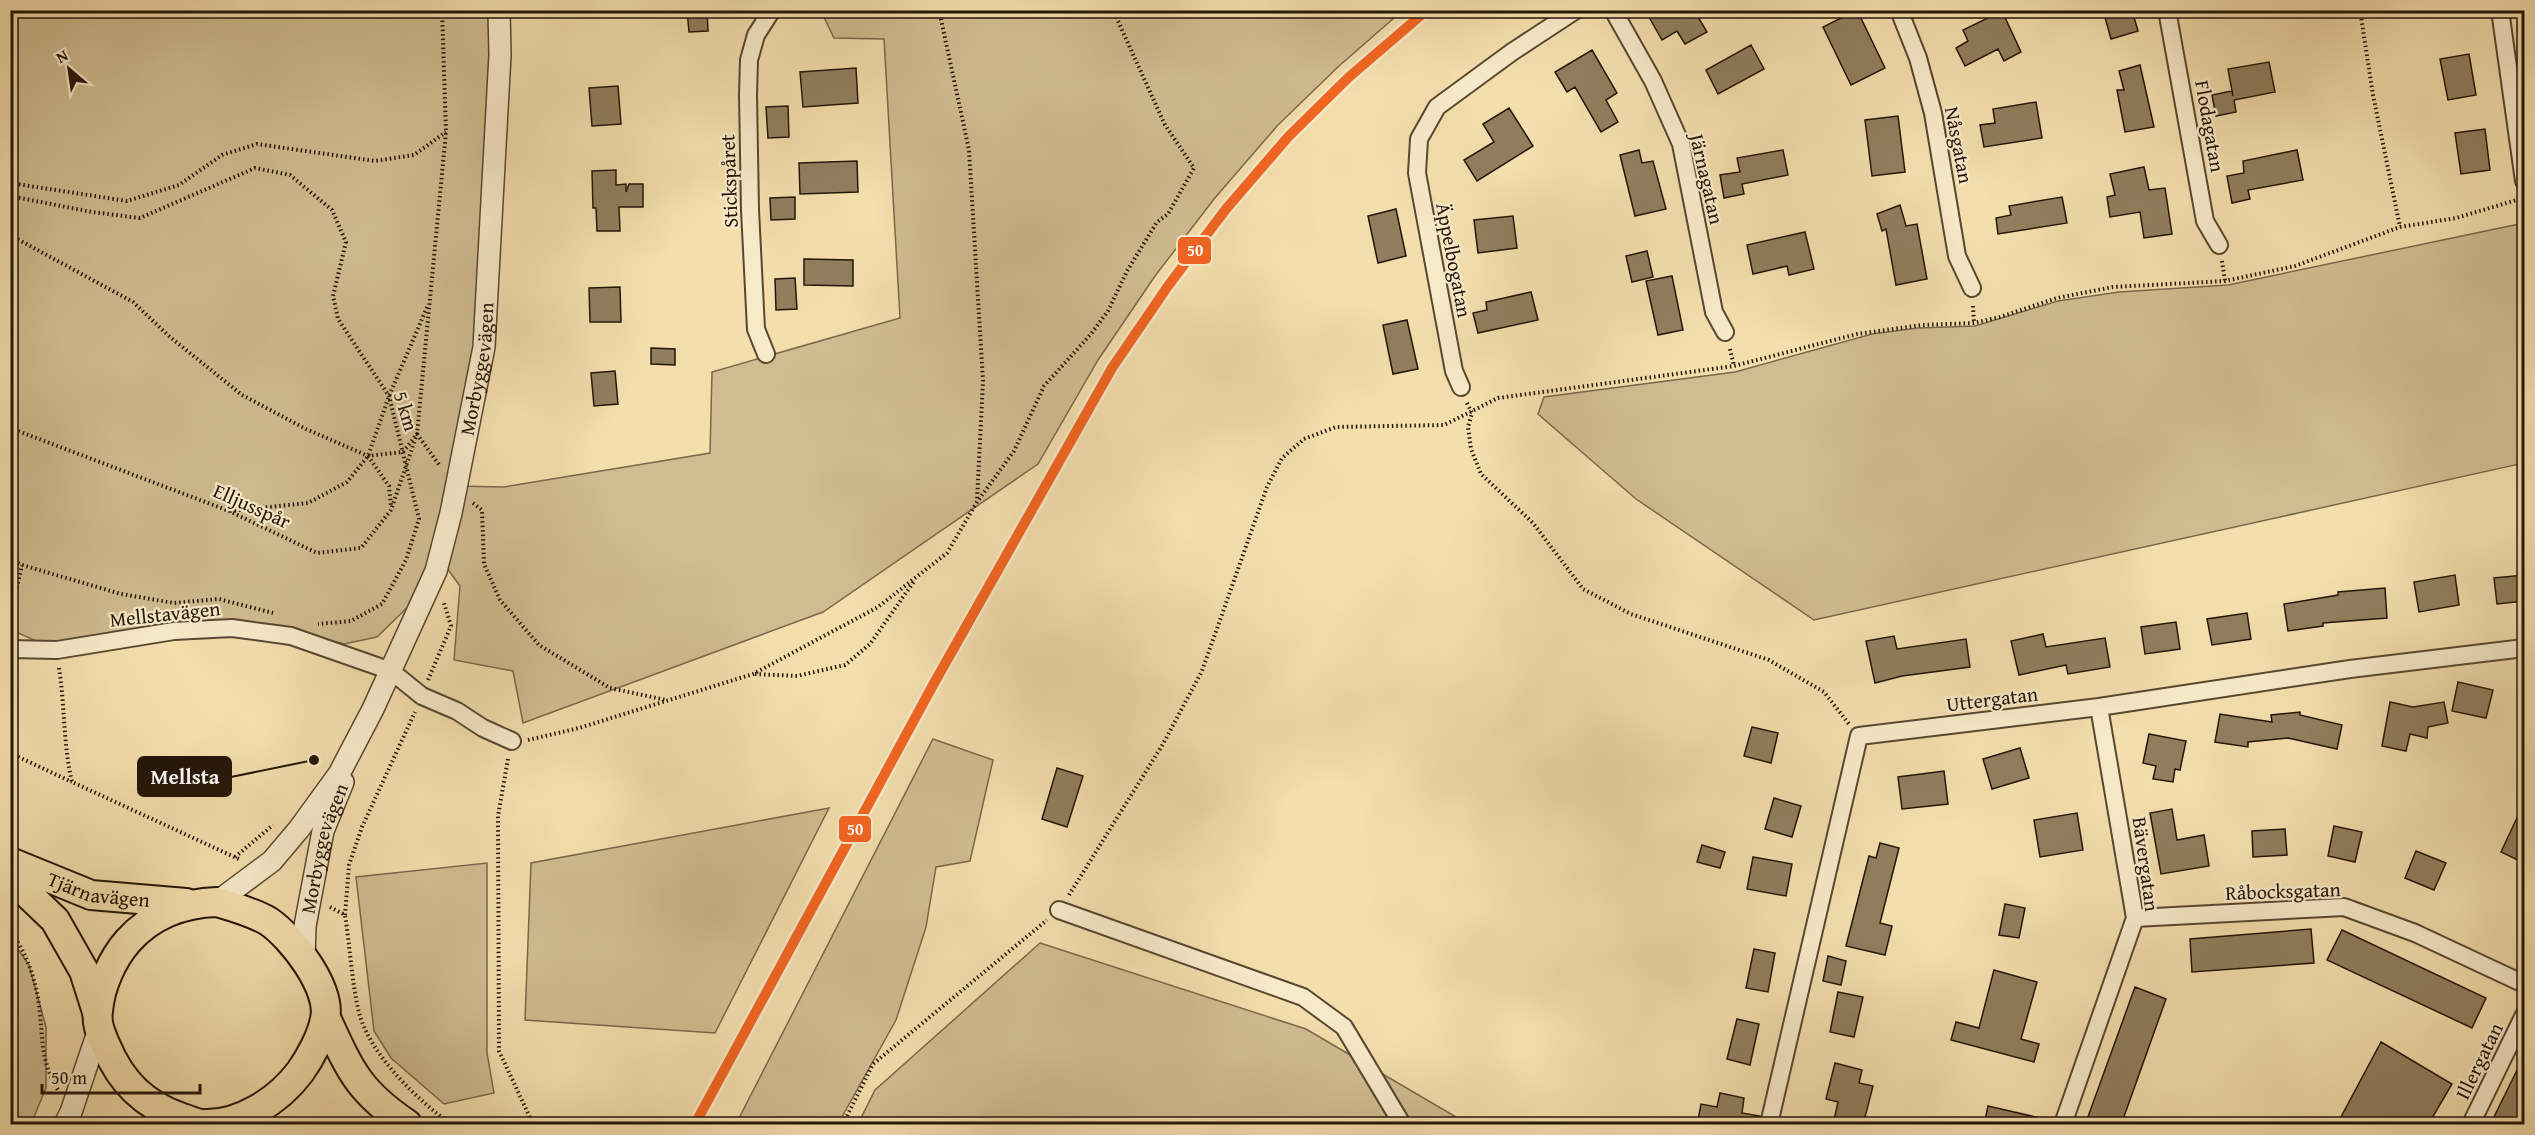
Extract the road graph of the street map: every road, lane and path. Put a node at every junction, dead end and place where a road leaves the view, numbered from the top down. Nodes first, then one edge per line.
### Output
1 (442, 10) edge
2 (499, 10) edge
3 (772, 10) edge
4 (817, 10) edge
5 (860, 10) edge
6 (939, 10) edge
7 (1113, 10) edge
8 (1576, 10) edge
9 (1613, 10) edge
10 (1899, 10) edge
11 (2167, 10) edge
12 (2360, 10) edge
13 (2500, 10) edge
14 (446, 132) junction
15 (2524, 182) edge
16 (10, 183) edge
17 (10, 196) edge
18 (2524, 198) edge
19 (2400, 227) junction
20 (10, 235) edge
21 (2219, 245) dead end
22 (1972, 288) dead end
23 (430, 300) junction
24 (1725, 332) dead end
25 (766, 354) dead end
26 (1461, 387) joint
27 (389, 396) junction
28 (1472, 413) junction
29 (10, 429) edge
30 (417, 434) junction
31 (403, 452) junction
32 (368, 456) junction
33 (406, 466) junction
34 (456, 486) junction
35 (976, 502) junction
36 (392, 510) junction
37 (229, 511) junction
38 (10, 559) edge
39 (22, 565) junction
40 (436, 571) junction
41 (919, 575) junction
42 (274, 613) dead end
43 (11, 614) edge
44 (308, 621) dead end
45 (2524, 648) edge
46 (10, 649) edge
47 (391, 671) junction
48 (753, 674) junction
49 (422, 696) junction
50 (668, 700) junction
51 (2100, 707) junction
52 (373, 709) junction
53 (1858, 736) junction
54 (512, 741) junction
55 (10, 753) edge
56 (72, 782) dead end
57 (10, 862) edge
58 (10, 877) edge
59 (204, 903) junction
60 (1059, 910) junction
61 (345, 915) dead end
62 (2135, 918) junction
63 (10, 931) edge
64 (304, 958) junction
65 (2524, 984) edge
66 (2524, 1015) edge
67 (326, 1018) junction
68 (98, 1020) junction
69 (68, 1118) edge
70 (216, 1124) edge
71 (407, 1125) edge
72 (533, 1125) edge
73 (843, 1125) edge
74 (1402, 1125) edge
75 (1769, 1125) edge
76 (2063, 1125) edge
77 (2471, 1125) edge

1 - 14 path, Elljusspår
2 - 34 street, Morbyggevägen
3 - 25 street, Stickspåret
4 - 5 path
6 - 35 path
7 - 35 path
8 - 26 street, Äppelbogatan
9 - 24 street, Järnagatan
10 - 22 street, Nåsgatan
11 - 21 street, Flodagatan
12 - 19 path
13 - 15 street
14 - 16 path
14 - 23 path, Elljusspår
17 - 27 path, 5 km
18 - 19 path
19 - 28 path
20 - 32 path
23 - 27 path
23 - 30 path, Elljusspår
26 - 28 path
27 - 31 path, 5 km
27 - 32 path
28 - 53 path
28 - 60 path
29 - 37 path, Elljusspår
30 - 31 path
30 - 33 path, Elljusspår
30 - 34 path
31 - 32 path
31 - 33 path, 5 km
32 - 36 path
32 - 37 path
33 - 36 path, Elljusspår
33 - 44 path, 5 km
34 - 40 street, Morbyggevägen
34 - 50 path
35 - 41 path
36 - 37 path, Elljusspår
38 - 39 path
39 - 42 path
39 - 43 path
40 - 47 street, Morbyggevägen
40 - 49 path
41 - 48 path
41 - 48 path
45 - 51 street, Uttergatan
46 - 47 street, Mellstavägen
47 - 49 street, Mellstavägen
47 - 52 street, Morbyggevägen
48 - 50 path
49 - 54 street, Mellstavägen
49 - 61 path
50 - 54 path
51 - 53 street, Uttergatan
51 - 62 street, Bävergatan
52 - 59 street, Morbyggevägen
52 - 64 street, Morbyggevägen
53 - 75 street
54 - 72 path
55 - 56 path
57 - 59 highway, Tjärnavägen
58 - 68 highway, Tjärnavägen
59 - 64 highway, Tjärnavägen
59 - 68 highway
60 - 73 path
60 - 74 street
62 - 65 street, Råbocksgatan
62 - 76 street, Bävergatan
63 - 69 path
64 - 67 highway, Tjärnavägen
66 - 77 street, Illergatan
67 - 70 highway
67 - 71 highway
68 - 69 street
68 - 70 highway, Tjärnavägen

